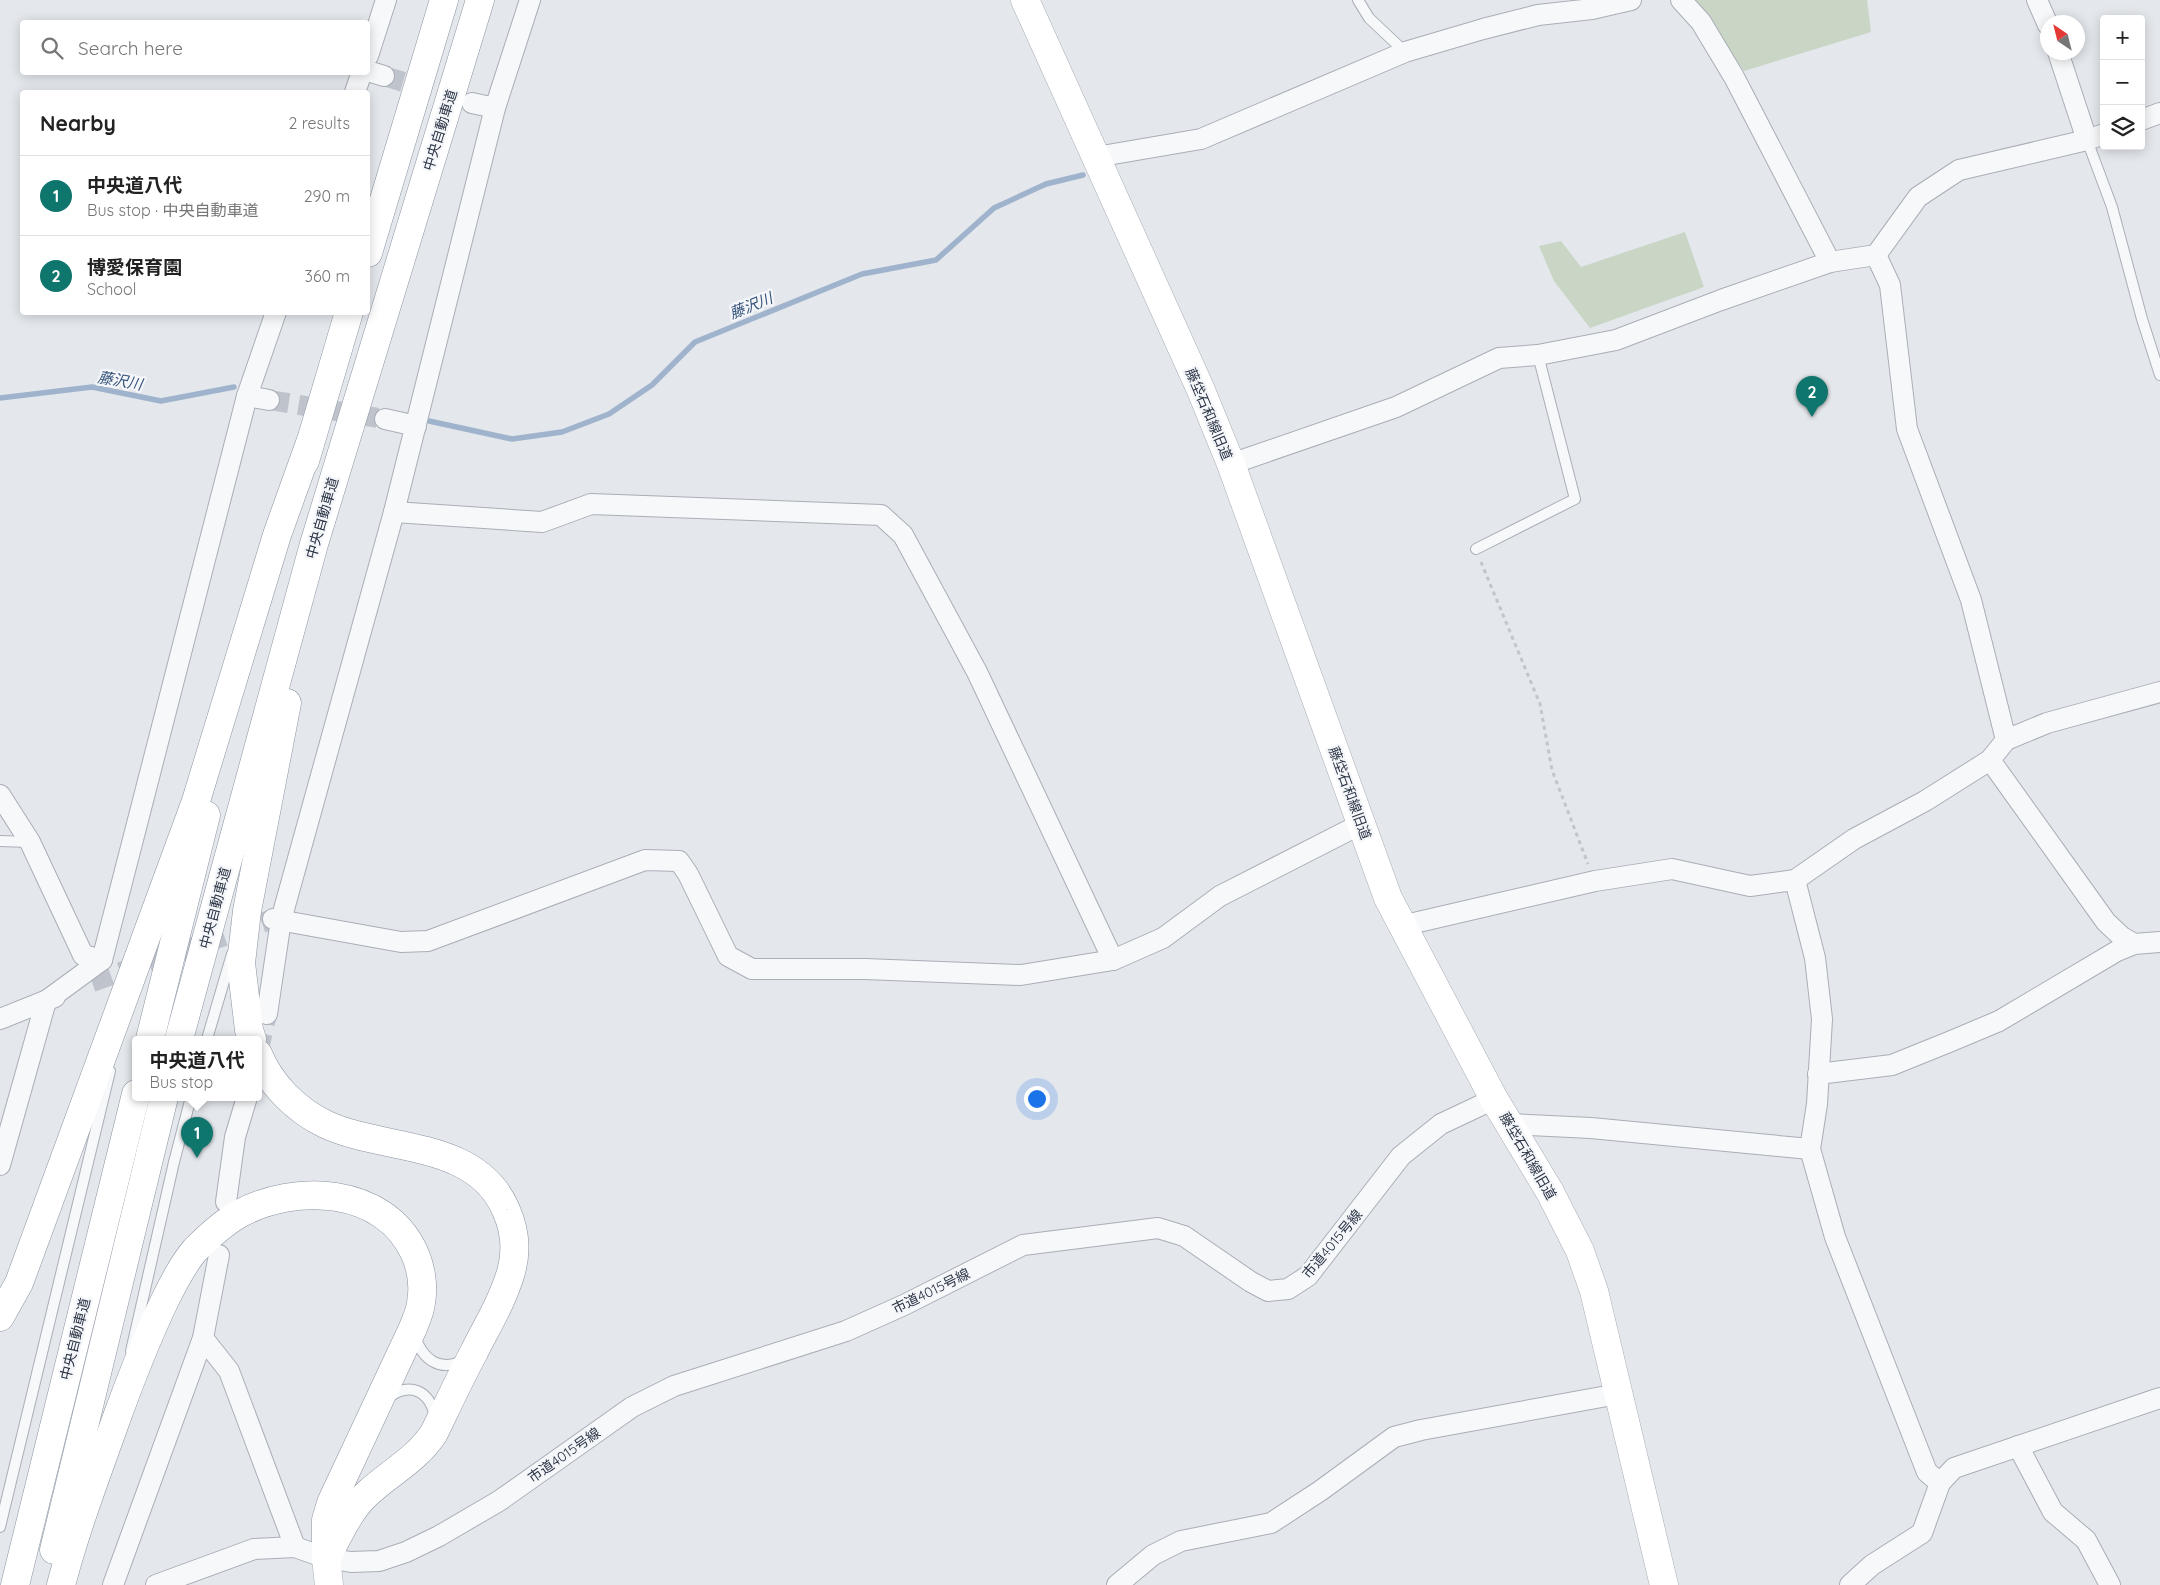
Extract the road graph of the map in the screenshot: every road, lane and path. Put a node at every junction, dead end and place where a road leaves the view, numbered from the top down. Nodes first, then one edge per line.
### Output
1 (386, 0) edge
2 (444, 0) edge
3 (480, 0) edge
4 (530, 0) edge
5 (1025, 0) edge
6 (1358, 0) edge
7 (1631, 0) edge
8 (1680, 0) edge
9 (2037, 0) edge
10 (2044, 15) edge
11 (370, 50) edge
12 (1405, 52) junction
13 (2062, 60) edge
14 (361, 75) edge
15 (356, 90) edge
16 (472, 103) tunnel mouth
17 (495, 108) junction
18 (2160, 112) edge
19 (2145, 118) edge
20 (2096, 137) edge
21 (1096, 157) junction
22 (370, 246) edge
23 (1876, 254) junction
24 (1830, 262) junction
25 (275, 315) edge
26 (348, 315) edge
27 (1538, 355) junction
28 (2160, 375) edge
29 (246, 396) junction
30 (269, 400) tunnel mouth
31 (385, 419) tunnel mouth
32 (416, 426) junction
33 (310, 442) junction
34 (1230, 464) junction
35 (394, 512) junction
36 (314, 544) junction
37 (1476, 550) joint
38 (2160, 692) edge
39 (2006, 740) junction
40 (1990, 760) junction
41 (0, 795) edge
42 (1361, 824) junction
43 (0, 842) edge
44 (30, 842) junction
45 (1795, 880) junction
46 (1595, 881) junction
47 (247, 910) junction
48 (277, 919) junction
49 (1401, 926) junction
50 (2160, 942) edge
51 (2134, 944) junction
52 (102, 960) junction
53 (1113, 960) junction
54 (92, 982) tunnel mouth
55 (124, 995) junction
56 (46, 1001) junction
57 (266, 1014) tunnel mouth
58 (0, 1019) edge
59 (151, 1036) edge
60 (180, 1036) edge
61 (208, 1036) edge
62 (251, 1036) tunnel mouth
63 (262, 1060) edge
64 (1818, 1074) junction
65 (1494, 1099) junction
66 (134, 1101) edge
67 (163, 1101) edge
68 (190, 1101) edge
69 (246, 1101) edge
70 (1510, 1124) junction
71 (1810, 1149) junction
72 (0, 1165) edge
73 (226, 1202) dead end
74 (219, 1255) dead end
75 (0, 1317) edge
76 (413, 1328) junction
77 (203, 1338) junction
78 (473, 1354) junction
79 (1618, 1394) junction
80 (2160, 1398) edge
81 (121, 1406) junction
82 (378, 1407) junction
83 (434, 1433) junction
84 (2018, 1446) junction
85 (1940, 1483) junction
86 (0, 1527) edge
87 (295, 1547) junction
88 (328, 1572) edge
89 (15, 1585) edge
90 (45, 1585) edge
91 (61, 1585) edge
92 (113, 1585) edge
93 (156, 1585) edge
94 (1117, 1585) edge
95 (1664, 1585) edge
96 (1850, 1585) edge
97 (2110, 1585) edge

1 - 11 street
2 - 22 main road
3 - 36 main road, 中央自動車道
4 - 17 street
5 - 21 main road, 藤垈石和線旧道
6 - 12 lane
7 - 12 street
8 - 24 street
9 - 10 street
12 - 21 street
13 - 20 street
14 - 15 street
16 - 17 street
17 - 32 street
18 - 19 street
20 - 23 street
20 - 28 lane
21 - 34 main road, 藤垈石和線旧道
23 - 24 street
23 - 39 street
24 - 27 street
25 - 29 street
26 - 33 main road
27 - 34 street
27 - 37 lane
29 - 30 street
29 - 52 street
31 - 32 street
32 - 35 street
33 - 55 main road
33 - 59 main road
34 - 42 main road, 藤垈石和線旧道
35 - 48 street
35 - 53 street
36 - 47 main road
36 - 60 main road, 中央自動車道
37 - 46 path
38 - 39 street
39 - 40 street
40 - 45 street
40 - 51 street
41 - 44 street
42 - 49 main road, 藤垈石和線旧道
42 - 53 street
43 - 44 lane
44 - 52 street
45 - 46 street
45 - 64 street
46 - 49 street
47 - 61 lane
47 - 62 main road
48 - 53 street
48 - 57 street
49 - 65 main road, 藤垈石和線旧道
50 - 51 street
51 - 64 street
52 - 56 street
54 - 56 street
55 - 75 main road
55 - 86 lane
56 - 58 street
56 - 72 street
63 - 78 main road
64 - 71 street
65 - 70 main road, 藤垈石和線旧道
65 - 88 street, 市道4015号線
66 - 89 main road, 中央自動車道
67 - 90 main road, 中央自動車道
68 - 81 lane
69 - 73 street
70 - 71 street
70 - 79 main road, 藤垈石和線旧道
71 - 85 street
74 - 77 street
76 - 78 lane
76 - 81 main road
76 - 82 main road
77 - 87 street
77 - 92 street
78 - 83 main road
79 - 94 street
79 - 95 main road, 藤垈石和線旧道
80 - 84 street
81 - 91 main road
82 - 83 lane
82 - 88 main road
83 - 88 main road
84 - 85 street
84 - 97 street
85 - 96 street
87 - 88 street, 市道4015号線
87 - 93 street

